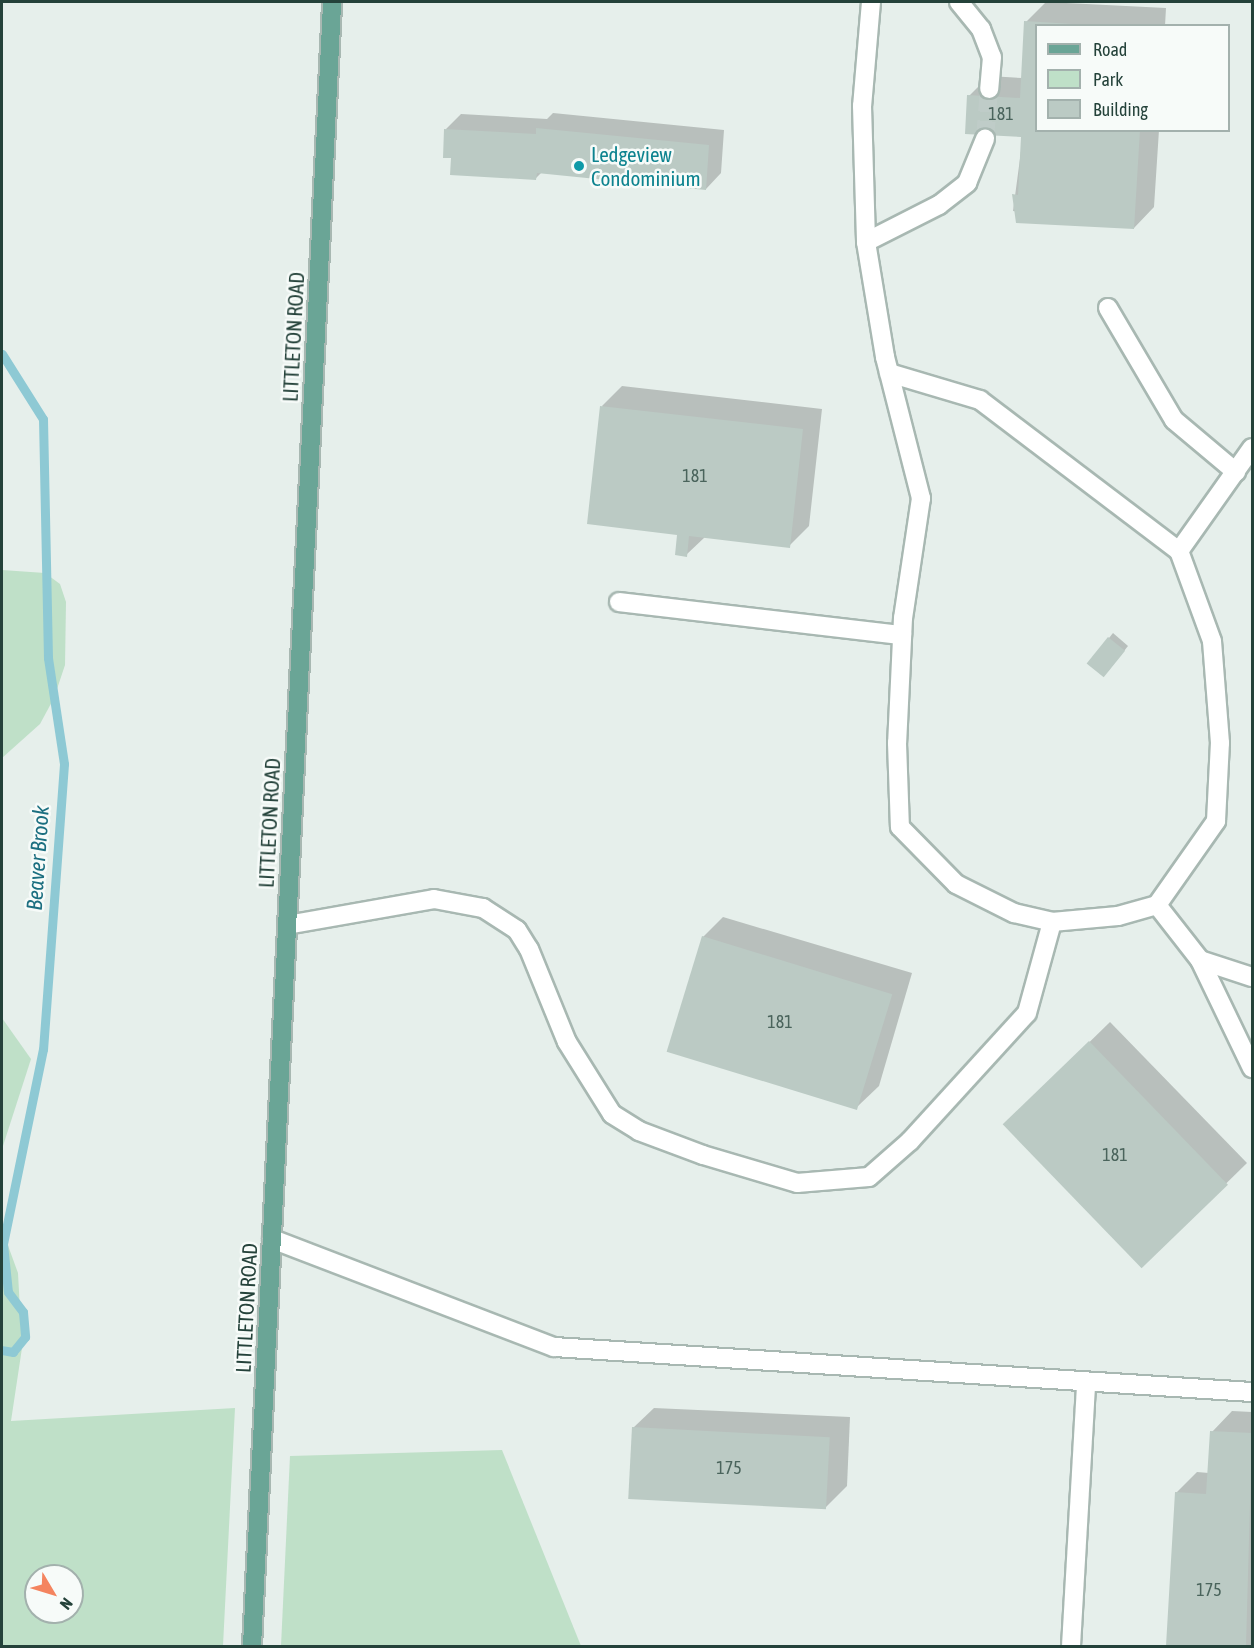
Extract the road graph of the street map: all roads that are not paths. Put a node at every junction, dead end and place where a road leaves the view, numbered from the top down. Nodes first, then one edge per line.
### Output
1 (332, 2) edge
2 (871, 2) edge
3 (959, 2) edge
4 (989, 89) tunnel mouth
5 (985, 139) tunnel mouth
6 (866, 243) junction
7 (1108, 308) dead end
8 (889, 373) junction
9 (1252, 448) edge
10 (1236, 471) junction
11 (1179, 551) junction
12 (619, 602) dead end
13 (902, 635) junction
14 (1157, 905) junction
15 (1052, 922) junction
16 (287, 925) junction
17 (1200, 960) junction
18 (1252, 977) edge
19 (1252, 1068) edge
20 (272, 1239) junction
21 (1086, 1382) junction
22 (1252, 1392) edge
23 (252, 1647) edge
24 (1071, 1647) edge

1 - 16 main road, LITTLETON ROAD
2 - 6 street
3 - 4 street
5 - 6 street
6 - 8 street
7 - 10 street
8 - 11 street
8 - 13 street
9 - 10 street
10 - 11 street
11 - 14 street
12 - 13 street
13 - 15 street
14 - 15 street
14 - 17 street
15 - 16 street
16 - 20 main road, LITTLETON ROAD
17 - 18 street
17 - 19 street
20 - 21 street
20 - 23 main road, LITTLETON ROAD
21 - 22 street
21 - 24 street

